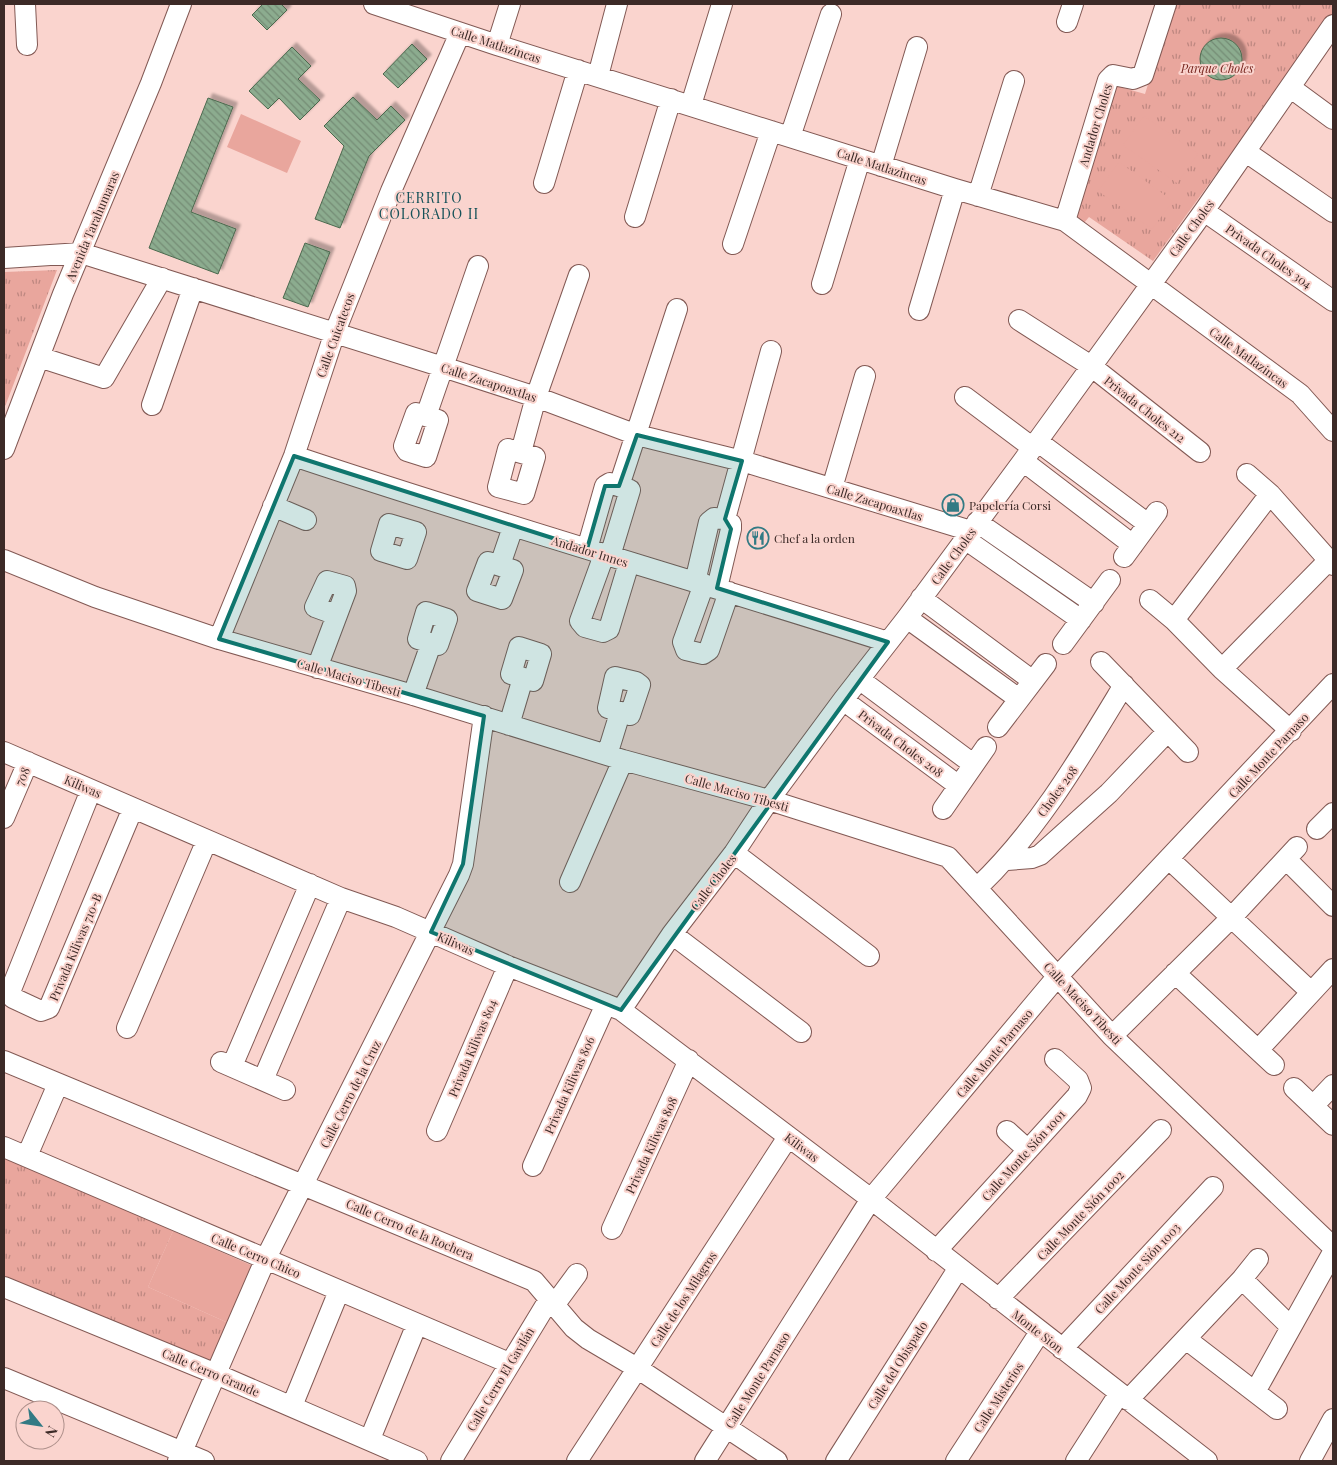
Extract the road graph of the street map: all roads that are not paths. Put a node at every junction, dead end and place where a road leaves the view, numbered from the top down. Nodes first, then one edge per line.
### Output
1 (25, 4) edge
2 (181, 4) edge
3 (374, 4) edge
4 (510, 4) edge
5 (617, 4) edge
6 (722, 4) edge
7 (1166, 4) edge
8 (400, 8) edge
9 (831, 14) dead end
10 (1333, 26) edge
11 (460, 33) junction
12 (27, 45) dead end
13 (497, 45) junction
14 (917, 47) dead end
15 (578, 70) junction
16 (598, 76) junction
17 (1014, 81) dead end
18 (1291, 88) junction
19 (671, 99) junction
20 (691, 105) junction
21 (1333, 119) edge
22 (780, 134) junction
23 (1246, 152) junction
24 (860, 159) junction
25 (881, 166) junction
26 (544, 183) dead end
27 (955, 189) junction
28 (978, 196) junction
29 (1204, 211) junction
30 (1333, 212) edge
31 (635, 217) dead end
32 (1065, 221) junction
33 (733, 244) dead end
34 (81, 253) junction
35 (4, 258) edge
36 (478, 266) dead end
37 (579, 275) dead end
38 (162, 278) junction
39 (822, 284) dead end
40 (1151, 284) junction
41 (193, 288) junction
42 (1333, 301) edge
43 (677, 309) dead end
44 (919, 310) dead end
45 (1019, 320) dead end
46 (335, 332) junction
47 (771, 351) dead end
48 (39, 357) junction
49 (443, 366) junction
50 (1090, 366) junction
51 (865, 376) dead end
52 (536, 397) junction
53 (965, 397) dead end
54 (152, 405) dead end
55 (426, 416) dead end
56 (1333, 431) edge
57 (638, 435) junction
58 (4, 449) edge
59 (1031, 450) junction
60 (521, 452) dead end
61 (1200, 452) dead end
62 (294, 456) junction
63 (742, 461) junction
64 (1247, 474) dead end
65 (832, 488) junction
66 (1270, 494) junction
67 (414, 496) junction
68 (273, 506) junction
69 (306, 520) dead end
70 (404, 526) dead end
71 (513, 527) junction
72 (971, 531) junction
73 (607, 556) junction
74 (4, 560) edge
75 (1331, 562) edge
76 (500, 565) dead end
77 (1110, 580) dead end
78 (711, 586) junction
79 (921, 598) junction
80 (1150, 600) dead end
81 (1094, 603) junction
82 (337, 615) dead end
83 (908, 618) junction
84 (1081, 620) junction
85 (1174, 620) junction
86 (218, 639) junction
87 (888, 642) junction
88 (431, 644) dead end
89 (1063, 644) dead end
90 (1101, 662) dead end
91 (1046, 664) dead end
92 (317, 668) junction
93 (1222, 669) junction
94 (524, 678) dead end
95 (859, 679) junction
96 (1033, 681) junction
97 (1333, 684) edge
98 (1124, 685) junction
99 (413, 694) junction
100 (1019, 699) junction
101 (843, 700) junction
102 (620, 713) dead end
103 (484, 716) junction
104 (509, 725) junction
105 (998, 727) dead end
106 (1291, 730) junction
107 (1168, 731) junction
108 (986, 747) dead end
109 (4, 752) edge
110 (1188, 752) dead end
111 (615, 758) junction
112 (28, 762) junction
113 (973, 764) junction
114 (959, 786) junction
115 (92, 790) junction
116 (769, 800) junction
117 (133, 808) junction
118 (943, 809) dead end
119 (1333, 813) edge
120 (4, 818) edge
121 (1317, 829) dead end
122 (207, 840) junction
123 (734, 853) junction
124 (1169, 859) junction
125 (1006, 860) junction
126 (570, 882) dead end
127 (310, 884) junction
128 (978, 887) junction
129 (341, 898) junction
130 (1333, 906) edge
131 (1232, 917) junction
132 (431, 932) junction
133 (672, 934) junction
134 (869, 956) dead end
135 (508, 966) junction
136 (1333, 969) edge
137 (1175, 973) junction
138 (1057, 977) junction
139 (1311, 992) junction
140 (613, 1007) junction
141 (127, 1028) dead end
142 (801, 1032) dead end
143 (1112, 1036) junction
144 (1258, 1049) junction
145 (1054, 1059) dead end
146 (689, 1060) junction
147 (4, 1061) edge
148 (1274, 1065) dead end
149 (262, 1080) junction
150 (58, 1084) junction
151 (1333, 1085) edge
152 (1294, 1088) dead end
153 (285, 1090) dead end
154 (1313, 1106) junction
155 (1333, 1125) edge
156 (1161, 1130) dead end
157 (437, 1131) dead end
158 (1007, 1131) dead end
159 (788, 1137) junction
160 (4, 1147) edge
161 (1028, 1150) junction
162 (27, 1156) junction
163 (533, 1166) dead end
164 (304, 1185) junction
165 (1213, 1187) dead end
166 (871, 1199) junction
167 (612, 1229) dead end
168 (1333, 1247) edge
169 (936, 1251) junction
170 (1333, 1252) edge
171 (266, 1258) junction
172 (1258, 1259) dead end
173 (958, 1269) junction
174 (577, 1274) dead end
175 (1242, 1279) junction
176 (4, 1287) edge
177 (339, 1291) junction
178 (998, 1300) junction
179 (553, 1301) junction
180 (417, 1324) junction
181 (1291, 1327) junction
182 (1040, 1332) junction
183 (1186, 1339) junction
184 (1062, 1349) junction
185 (509, 1363) junction
186 (638, 1368) junction
187 (216, 1374) junction
188 (4, 1378) edge
189 (1255, 1392) junction
190 (1123, 1397) junction
191 (292, 1406) junction
192 (1277, 1409) dead end
193 (1333, 1419) edge
194 (727, 1428) junction
195 (370, 1439) junction
196 (180, 1457) edge
197 (1202, 1460) edge
198 (204, 1461) edge
199 (417, 1461) edge
200 (451, 1461) edge
201 (577, 1461) edge
202 (705, 1461) edge
203 (778, 1461) edge
204 (836, 1461) edge
205 (956, 1461) edge
206 (1076, 1461) edge
207 (1310, 1461) edge

1 - 12 street
2 - 34 street, Avenida Tarahumaras
3 - 8 street, Calle Matlazincas
4 - 13 street
5 - 16 street
6 - 20 street
7 - 32 street, Andador Choles
8 - 11 street, Calle Matlazincas
9 - 22 street
10 - 18 street, Calle Choles
11 - 13 street, Calle Matlazincas
11 - 46 street, Calle Cuicatecos
13 - 15 street, Calle Matlazincas
14 - 25 street
15 - 16 street, Calle Matlazincas
15 - 26 street
16 - 19 street, Calle Matlazincas
17 - 28 street
18 - 21 street
18 - 23 street, Calle Choles
19 - 20 street, Calle Matlazincas
19 - 31 street
20 - 22 street, Calle Matlazincas
22 - 24 street, Calle Matlazincas
22 - 33 street
23 - 29 street, Calle Choles
23 - 30 street
24 - 25 street, Calle Matlazincas
24 - 39 street
25 - 27 street, Calle Matlazincas
27 - 28 street, Calle Matlazincas
27 - 44 street
28 - 32 street, Calle Matlazincas
29 - 40 street, Calle Choles
29 - 42 street, Privada Choles 304
32 - 40 street, Calle Matlazincas
34 - 35 street, Calle Zacapoaxtlas
34 - 38 street, Calle Zacapoaxtlas
34 - 48 street, Avenida Tarahumaras
36 - 49 street
37 - 52 street
38 - 41 street, Calle Zacapoaxtlas
38 - 48 street
40 - 50 street, Calle Choles
40 - 56 street, Calle Matlazincas
41 - 46 street, Calle Zacapoaxtlas
41 - 54 street
43 - 57 street
45 - 50 street, Privada Choles 212
46 - 49 street, Calle Zacapoaxtlas
46 - 62 street, Calle Cuicatecos
47 - 63 street
48 - 58 street, Avenida Tarahumaras
49 - 52 street, Calle Zacapoaxtlas
49 - 55 street
50 - 59 street, Calle Choles
50 - 61 street, Privada Choles 212
51 - 65 street
52 - 57 street, Calle Zacapoaxtlas
52 - 60 street
53 - 59 street
57 - 63 street, Calle Zacapoaxtlas
57 - 73 street
59 - 59 street
59 - 72 street, Calle Choles
62 - 67 street, Andador Innes
62 - 68 street, Calle Cuicatecos
63 - 65 street, Calle Zacapoaxtlas
63 - 78 street
64 - 66 street
65 - 72 street, Calle Zacapoaxtlas
66 - 75 street
66 - 85 street
67 - 70 street
67 - 71 street, Andador Innes
68 - 69 street
68 - 86 street, Calle Cuicatecos
71 - 73 street, Andador Innes
71 - 76 street
72 - 79 street, Calle Choles
72 - 81 street
72 - 84 street
73 - 78 street, Andador Innes
74 - 86 street, Calle Maciso Tibesti
75 - 93 street
77 - 81 street
78 - 87 street, Andador Innes
79 - 83 street, Calle Choles
79 - 96 street
80 - 85 street
81 - 84 street
82 - 92 street
83 - 87 street, Calle Choles
83 - 100 street
84 - 89 street
85 - 93 street
86 - 92 street, Calle Maciso Tibesti
87 - 95 street, Calle Choles
88 - 99 street
90 - 98 street
91 - 96 street
92 - 99 street, Calle Maciso Tibesti
93 - 106 street
94 - 104 street
95 - 101 street, Calle Choles
95 - 113 street
96 - 100 street
97 - 106 street, Calle Monte Parnaso
98 - 107 street
98 - 125 street, Choles 208
99 - 103 street, Calle Maciso Tibesti
100 - 105 street
101 - 114 street, Privada Choles 208
101 - 116 street, Calle Choles
102 - 111 street
103 - 104 street, Calle Maciso Tibesti
103 - 132 street, Calle Cerro de la Cruz
104 - 111 street, Calle Maciso Tibesti
106 - 124 street, Calle Monte Parnaso
107 - 110 street
107 - 125 street
108 - 113 street
109 - 112 street, Kiliwas
111 - 116 street, Calle Maciso Tibesti
111 - 126 street
112 - 115 street, Kiliwas
112 - 120 street, 708
113 - 114 street
114 - 118 street
115 - 117 street, Kiliwas
115 - 117 street, Privada Kiliwas 710-B
116 - 123 street, Calle Choles
116 - 128 street, Calle Maciso Tibesti
117 - 122 street, Kiliwas
119 - 121 street
122 - 127 street, Kiliwas
122 - 141 street
123 - 133 street, Calle Choles
123 - 134 street
124 - 131 street
124 - 138 street, Calle Monte Parnaso
125 - 128 street, Choles 208
127 - 129 street, Kiliwas
127 - 149 street
128 - 138 street, Calle Maciso Tibesti
129 - 132 street, Kiliwas
129 - 149 street
130 - 131 street
131 - 137 street
131 - 139 street
132 - 135 street, Kiliwas
132 - 164 street, Calle Cerro de la Cruz
133 - 140 street, Calle Choles
133 - 142 street
135 - 140 street, Kiliwas
135 - 157 street, Privada Kiliwas 804
136 - 139 street
137 - 143 street
137 - 144 street
138 - 143 street, Calle Maciso Tibesti
138 - 166 street, Calle Monte Parnaso
139 - 144 street
140 - 146 street, Kiliwas
140 - 163 street, Privada Kiliwas 806
143 - 168 street, Calle Maciso Tibesti
144 - 148 street
145 - 161 street, Calle Monte Sión 1001
146 - 159 street, Kiliwas
146 - 167 street, Privada Kiliwas 808
147 - 150 street, Calle Cerro de la Rochera
149 - 153 street
150 - 162 street
150 - 164 street, Calle Cerro de la Rochera
151 - 154 street
152 - 154 street
154 - 155 street
156 - 178 street, Calle Monte Sión 1002
158 - 161 street
159 - 166 street, Kiliwas
159 - 186 street, Calle de los Milagros
160 - 162 street, Calle Cerro Chico
161 - 169 street, Calle Monte Sión 1001
162 - 171 street, Calle Cerro Chico
164 - 171 street, Calle Cerro de la Cruz
164 - 179 street, Calle Cerro de la Rochera
165 - 184 street, Calle Monte Sión 1003
166 - 169 street, Monte Sion
166 - 194 street, Calle Monte Parnaso
169 - 173 street, Monte Sion
170 - 181 street
171 - 177 street, Calle Cerro Chico
171 - 187 street, Calle Cerro de la Cruz
172 - 175 street
173 - 178 street, Monte Sion
173 - 204 street, Calle del Obispado
174 - 179 street, Calle Cerro El Gavilán
175 - 181 street
175 - 183 street
176 - 187 street, Calle Cerro Grande
177 - 180 street, Calle Cerro Chico
177 - 191 street
178 - 182 street, Monte Sion
179 - 185 street, Calle Cerro El Gavilán
179 - 186 street, Calle Cerro de la Rochera
180 - 185 street, Calle Cerro Chico
180 - 195 street
181 - 189 street
182 - 184 street, Monte Sion
182 - 205 street, Calle Misterios
183 - 189 street
183 - 190 street
184 - 190 street, Monte Sion
185 - 200 street, Calle Cerro El Gavilán
186 - 194 street, Calle Cerro de la Rochera
186 - 201 street, Calle de los Milagros
187 - 191 street, Calle Cerro Grande
187 - 196 street, Calle Cerro de la Cruz
188 - 196 street
189 - 192 street
190 - 197 street, Monte Sion
190 - 206 street
191 - 195 street, Calle Cerro Grande
193 - 207 street
194 - 202 street, Calle Monte Parnaso
194 - 203 street, Calle Cerro de la Rochera
195 - 199 street, Calle Cerro Grande
196 - 198 street

